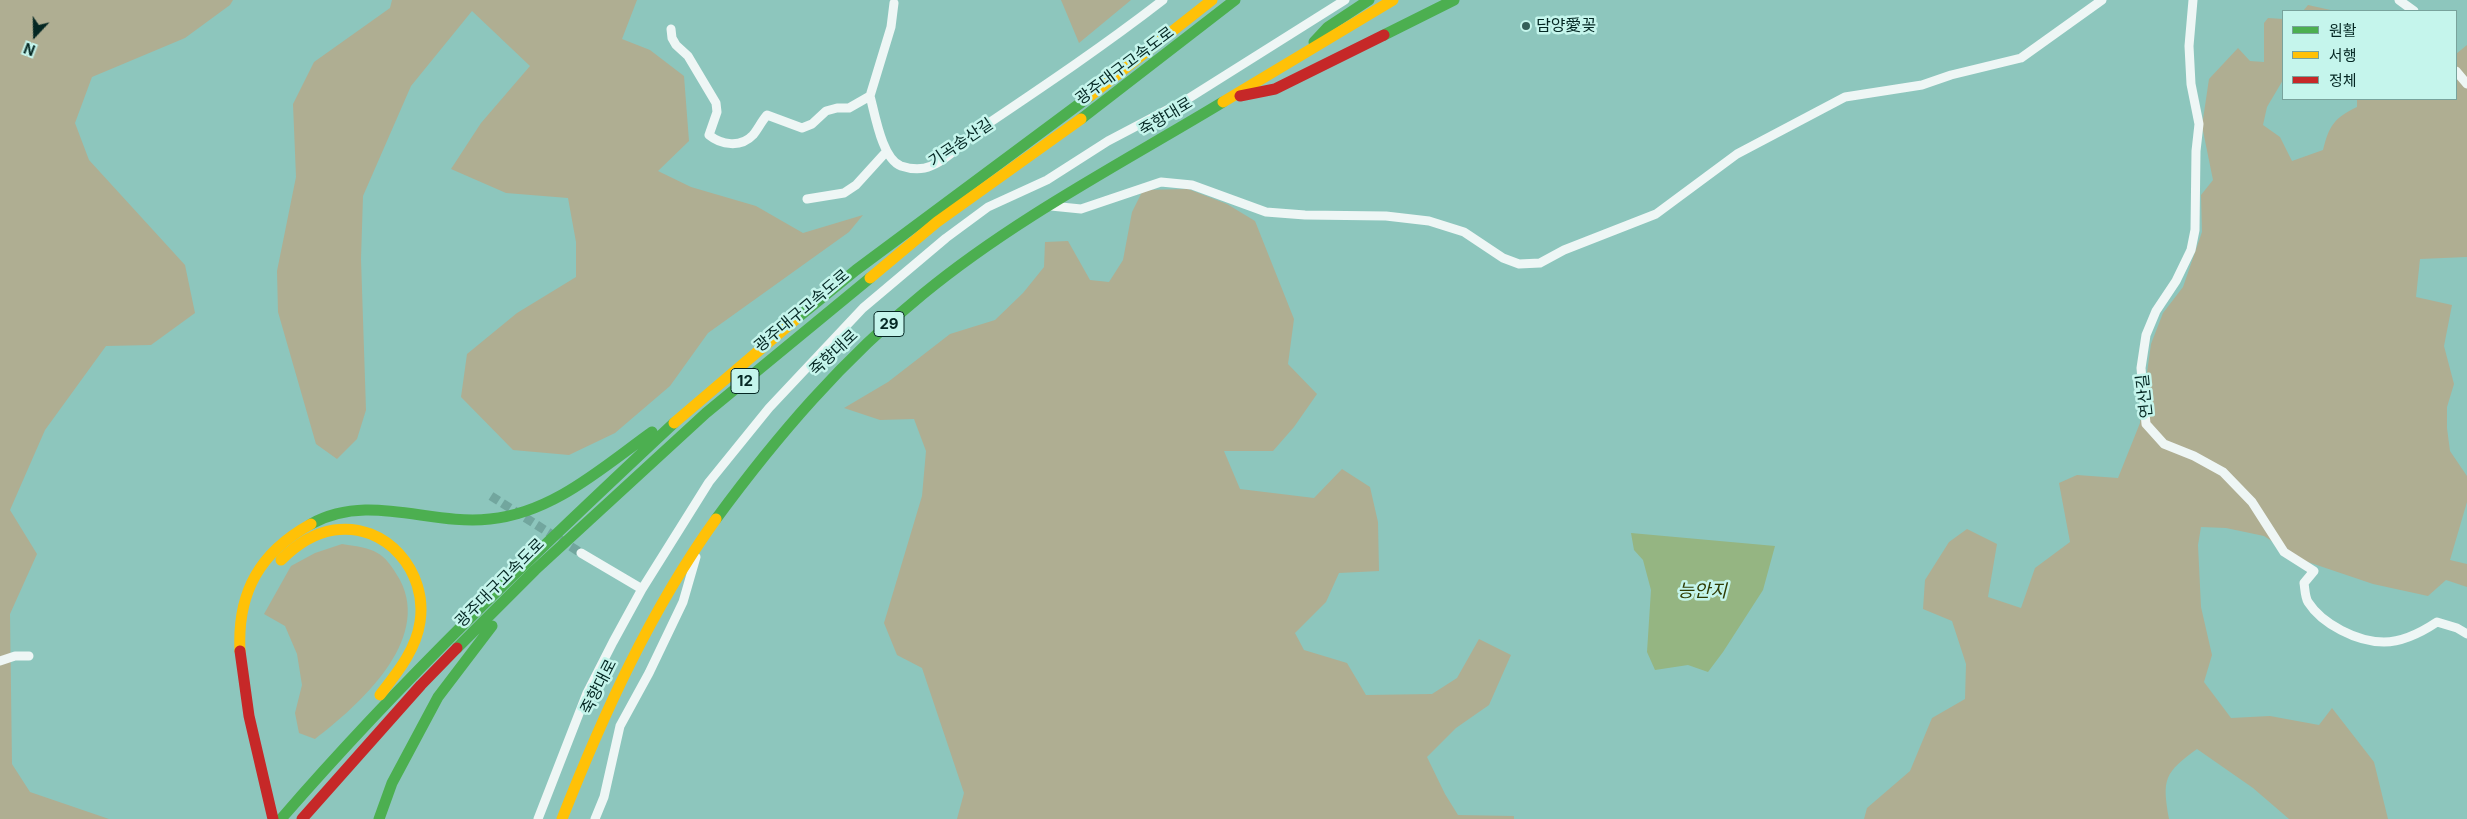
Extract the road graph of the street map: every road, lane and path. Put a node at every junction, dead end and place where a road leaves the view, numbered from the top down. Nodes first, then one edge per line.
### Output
1 (1163, 0) edge
2 (1212, 0) edge
3 (1235, 0) edge
4 (1345, 0) edge
5 (1369, 0) edge
6 (1393, 0) edge
7 (1454, 0) edge
8 (2102, 0) edge
9 (2193, 0) edge
10 (2398, 0) edge
11 (894, 3) dead end
12 (2413, 10) edge
13 (672, 29) dead end
14 (1301, 55) junction
15 (2457, 72) edge
16 (2467, 84) edge
17 (870, 96) junction
18 (1230, 98) junction
19 (886, 152) junction
20 (807, 199) dead end
21 (1051, 206) junction
22 (697, 401) junction
23 (700, 542) junction
24 (581, 553) tunnel mouth
25 (535, 570) junction
26 (642, 589) junction
27 (2467, 634) edge
28 (29, 656) dead end
29 (0, 661) edge
30 (343, 747) junction
31 (303, 818) edge
32 (273, 819) edge
33 (282, 819) edge
34 (379, 819) edge
35 (538, 819) edge
36 (562, 819) edge
37 (595, 819) edge

1 - 19 street, 기곡송산길
2 - 22 main road, 광주대구고속도로 / 12
3 - 25 main road, 광주대구고속도로 / 12
4 - 26 street
5 - 14 main road
6 - 14 main road, 죽향대로 / 29
7 - 18 main road
8 - 21 street
9 - 27 street, 연산길
10 - 12 street
11 - 17 street
13 - 17 street
14 - 18 main road, 죽향대로 / 29
15 - 16 street
17 - 19 street
18 - 21 main road, 죽향대로 / 29
19 - 20 street
21 - 23 main road, 죽향대로 / 29
22 - 30 main road, 광주대구고속도로 / 12
22 - 32 main road
23 - 36 main road, 죽향대로 / 29
23 - 37 street
24 - 26 street
25 - 31 main road, 광주대구고속도로 / 12
25 - 34 main road
26 - 35 street
28 - 29 street
30 - 33 main road, 광주대구고속도로 / 12
30 - 33 main road

